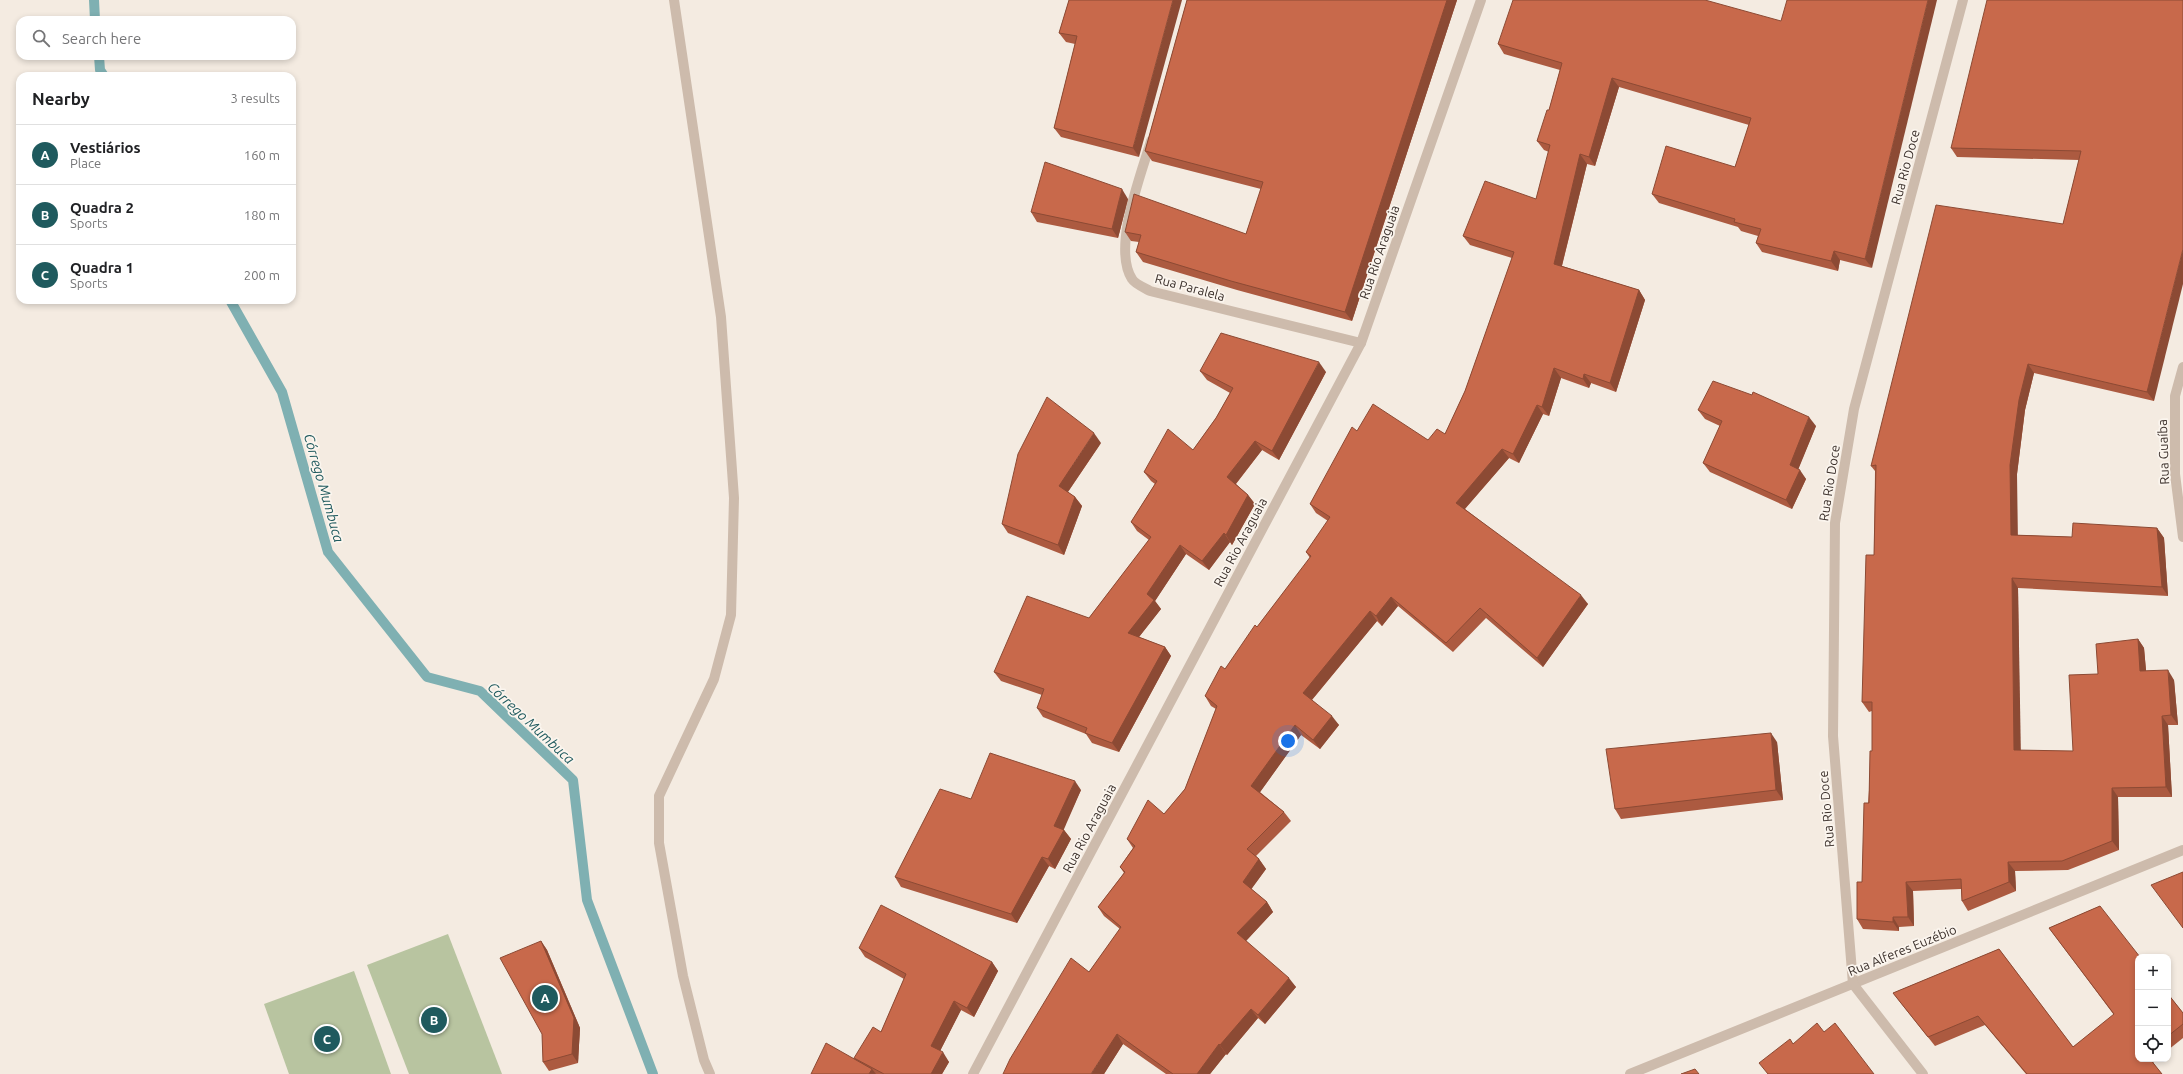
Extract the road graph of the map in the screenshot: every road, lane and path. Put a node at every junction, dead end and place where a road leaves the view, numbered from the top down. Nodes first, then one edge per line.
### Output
1 (674, 0) edge
2 (1481, 0) edge
3 (1963, 0) edge
4 (1154, 129) edge
5 (1361, 343) junction
6 (2183, 367) edge
7 (2183, 537) edge
8 (2183, 850) edge
9 (1853, 984) junction
10 (710, 1074) edge
11 (973, 1074) edge
12 (1630, 1074) edge
13 (1923, 1074) edge

1 - 10 street
2 - 5 street, Rua Rio Araguaia
3 - 9 street, Rua Rio Doce
4 - 5 street, Rua Paralela
5 - 11 street, Rua Rio Araguaia
6 - 7 street, Rua Guaíba
8 - 9 street, Rua Alferes Euzébio
9 - 12 street, Rua Alferes Euzébio
9 - 13 street

